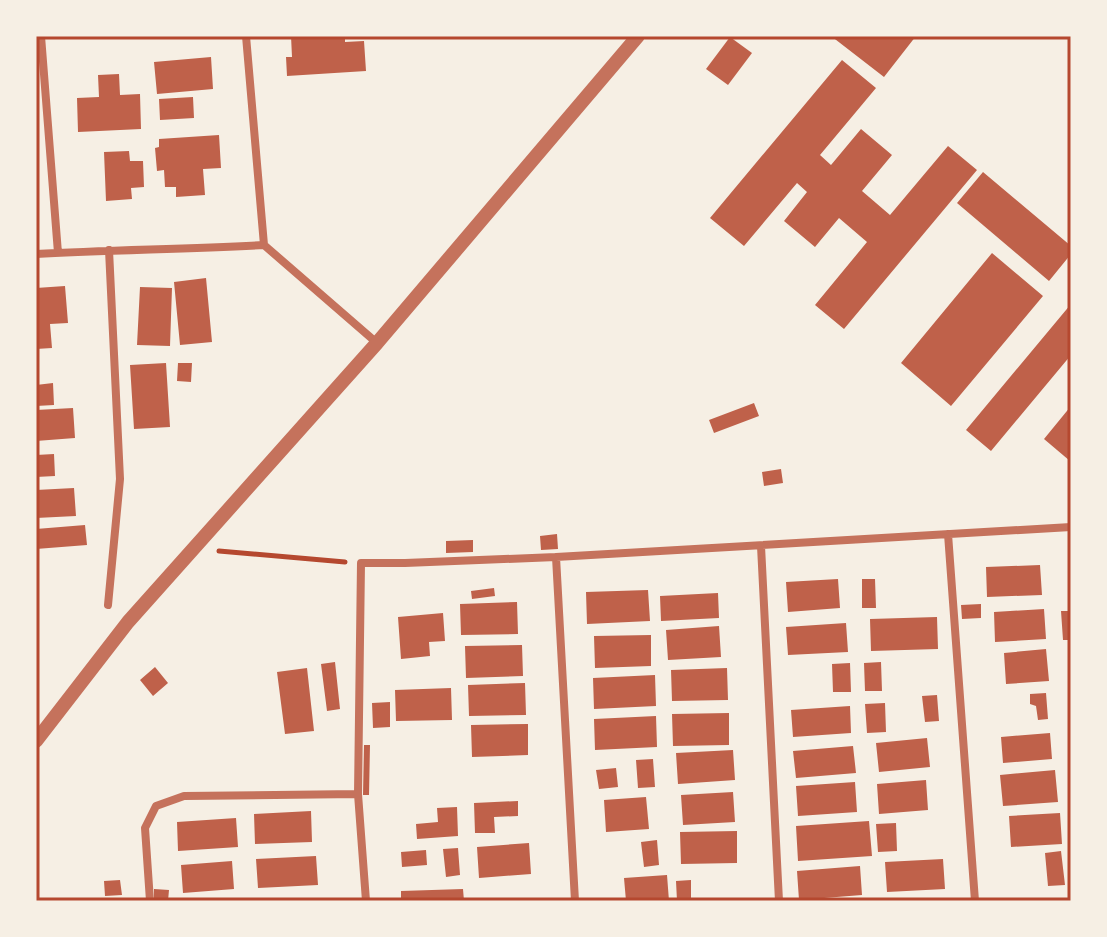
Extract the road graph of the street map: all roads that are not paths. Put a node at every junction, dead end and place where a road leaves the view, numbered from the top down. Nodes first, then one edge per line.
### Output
1 (41, 36) edge
2 (246, 36) edge
3 (638, 36) edge
4 (264, 245) junction
5 (109, 250) junction
6 (58, 253) junction
7 (36, 254) edge
8 (377, 343) junction
9 (1071, 527) edge
10 (948, 534) junction
11 (761, 546) junction
12 (556, 557) junction
13 (108, 605) dead end
14 (36, 741) edge
15 (358, 794) junction
16 (150, 901) edge
17 (366, 901) edge
18 (575, 901) edge
19 (779, 901) edge
20 (975, 901) edge

1 - 6 street
2 - 4 street
3 - 8 street
4 - 5 street
4 - 8 street
5 - 6 street
5 - 13 street
6 - 7 street
8 - 14 street
9 - 10 street
10 - 11 street
10 - 20 street
11 - 12 street
11 - 19 street
12 - 15 street
12 - 18 street
15 - 16 street
15 - 17 street

